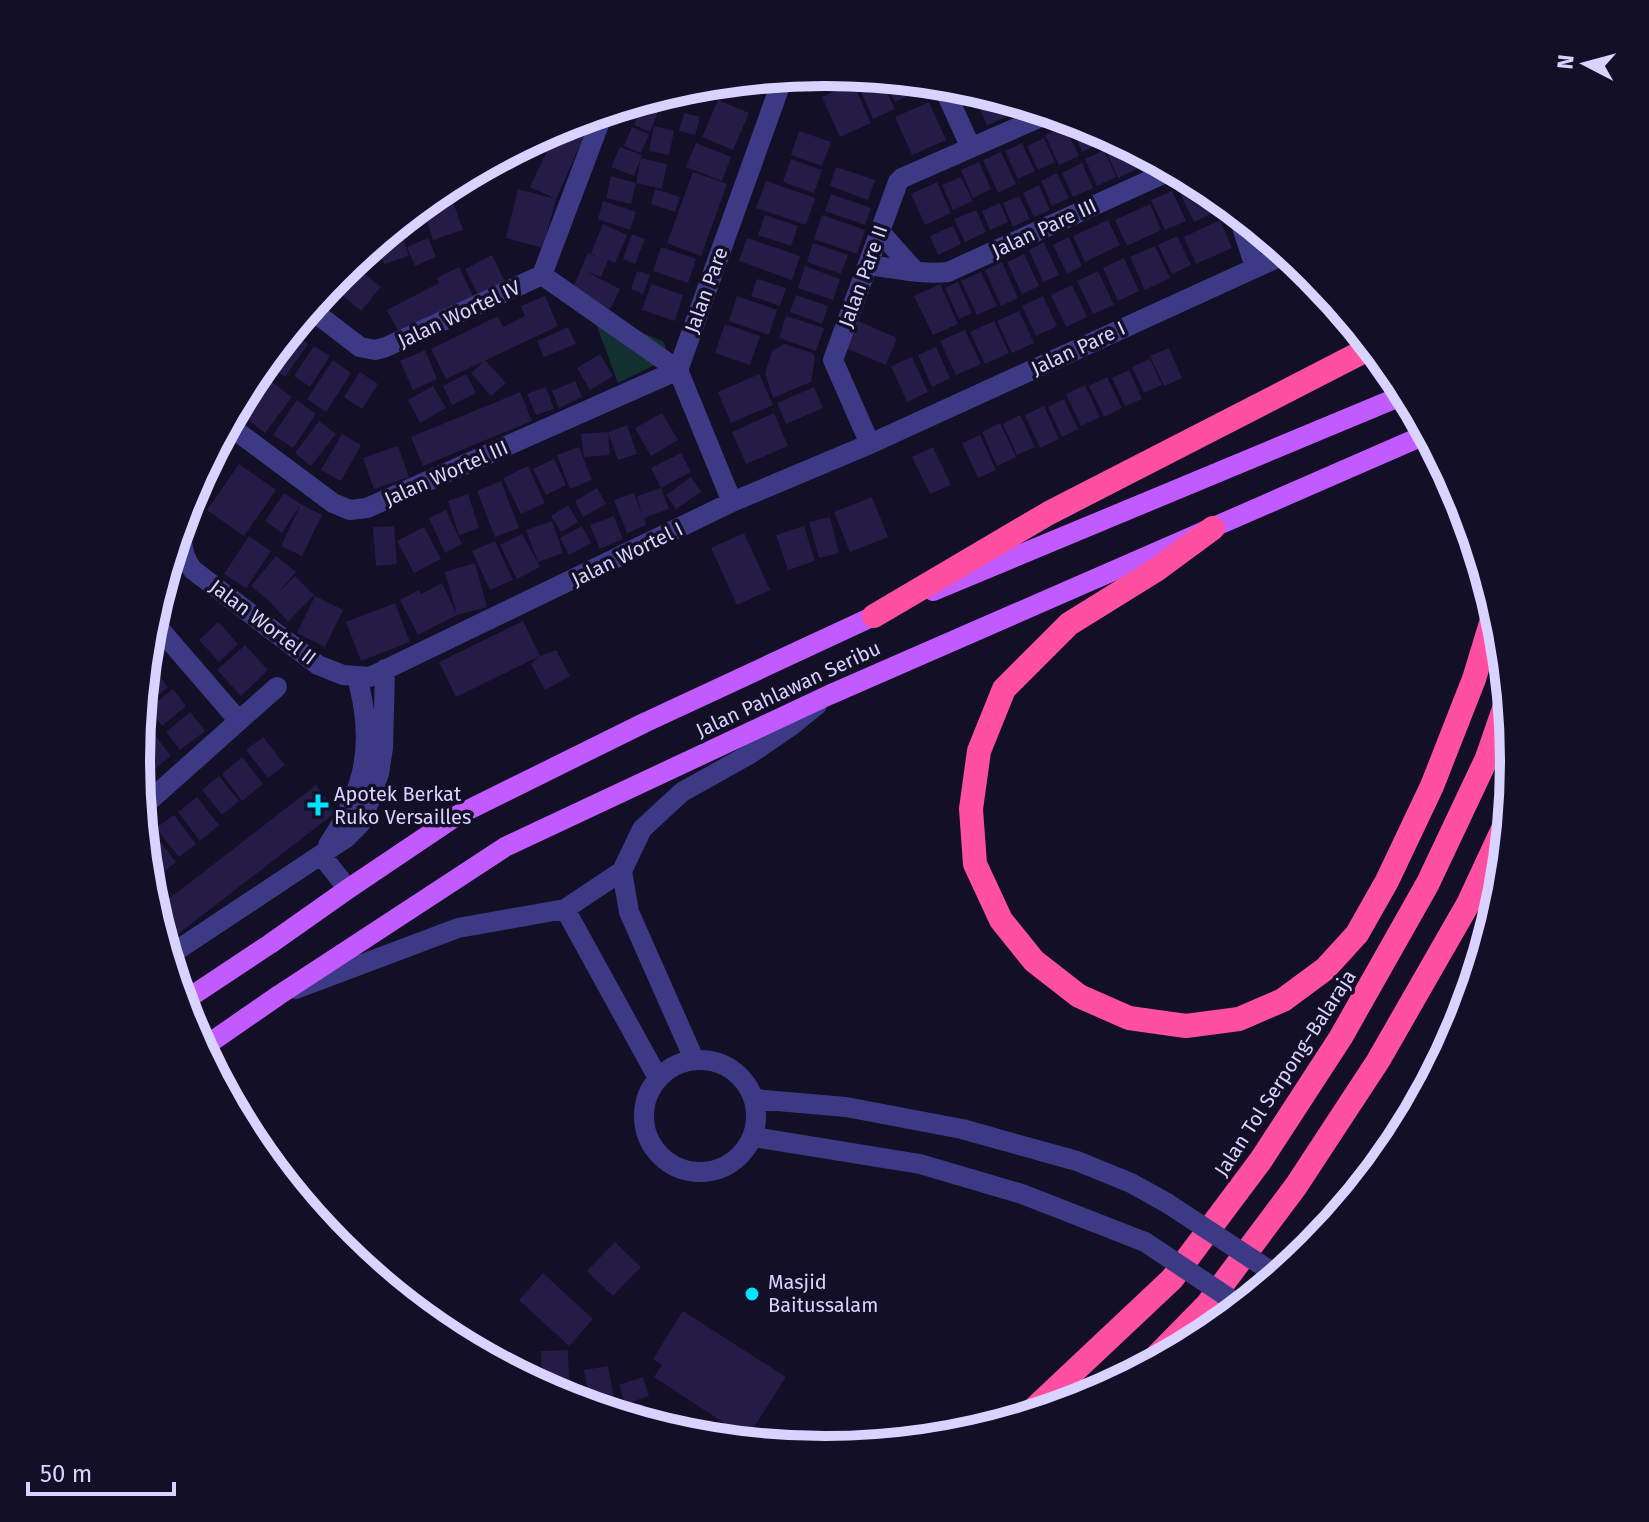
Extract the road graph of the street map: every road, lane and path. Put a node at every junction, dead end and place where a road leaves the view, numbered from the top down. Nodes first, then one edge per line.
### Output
1 (784, 87) edge
2 (948, 98) edge
3 (1034, 120) edge
4 (599, 125) edge
5 (971, 148) junction
6 (1161, 175) edge
7 (880, 232) junction
8 (1244, 232) edge
9 (1275, 259) edge
10 (868, 265) junction
11 (1255, 267) junction
12 (914, 270) junction
13 (542, 275) junction
14 (318, 315) edge
15 (1362, 352) edge
16 (678, 370) junction
17 (1394, 399) edge
18 (236, 431) edge
19 (1417, 438) edge
20 (870, 444) junction
21 (732, 502) junction
22 (1213, 528) junction
23 (183, 551) edge
24 (874, 616) junction
25 (162, 631) edge
26 (1488, 634) edge
27 (385, 669) junction
28 (357, 677) junction
29 (277, 687) dead end
30 (829, 695) junction
31 (239, 721) junction
32 (1498, 725) edge
33 (151, 797) edge
34 (1494, 848) edge
35 (321, 855) junction
36 (622, 871) junction
37 (348, 889) junction
38 (565, 909) junction
39 (177, 950) edge
40 (279, 995) junction
41 (192, 996) edge
42 (211, 1042) edge
43 (694, 1059) junction
44 (658, 1078) junction
45 (754, 1099) junction
46 (753, 1137) junction
47 (1268, 1270) edge
48 (1231, 1300) edge
49 (1174, 1338) edge
50 (1045, 1399) edge

1 - 16 street, Jalan Pare
2 - 5 street
3 - 5 street, Jalan Pare II
4 - 13 street, Jalan Wortel IV
5 - 7 street, Jalan Pare II
6 - 12 street, Jalan Pare III
7 - 10 street, Jalan Pare II
7 - 12 street
8 - 11 street
9 - 11 street, Jalan Pare I
10 - 12 street, Jalan Pare III
10 - 20 street, Jalan Pare II
11 - 20 street, Jalan Pare I
13 - 14 street, Jalan Wortel IV
13 - 16 street
15 - 24 highway
16 - 18 street, Jalan Wortel III
16 - 21 street
17 - 24 main road, Jalan Pahlawan Seribu
19 - 22 main road, Jalan Pahlawan Seribu
20 - 21 street, Jalan Wortel I
21 - 27 street, Jalan Wortel I
22 - 26 highway
22 - 30 main road, Jalan Pahlawan Seribu
23 - 28 street, Jalan Wortel II
24 - 37 main road, Jalan Pahlawan Seribu
25 - 31 street
27 - 28 street
27 - 35 street
28 - 35 street
29 - 31 street
30 - 36 street
30 - 40 main road, Jalan Pahlawan Seribu
31 - 33 street
32 - 50 highway, Jalan Tol Serpong–Balaraja
34 - 49 highway
35 - 37 street
35 - 39 street
36 - 38 street
36 - 43 street
37 - 41 main road, Jalan Pahlawan Seribu
38 - 40 street
38 - 44 street
40 - 42 main road, Jalan Pahlawan Seribu
43 - 44 street
43 - 45 street
44 - 46 street
45 - 46 street
45 - 47 street, bridge
46 - 48 street, bridge

